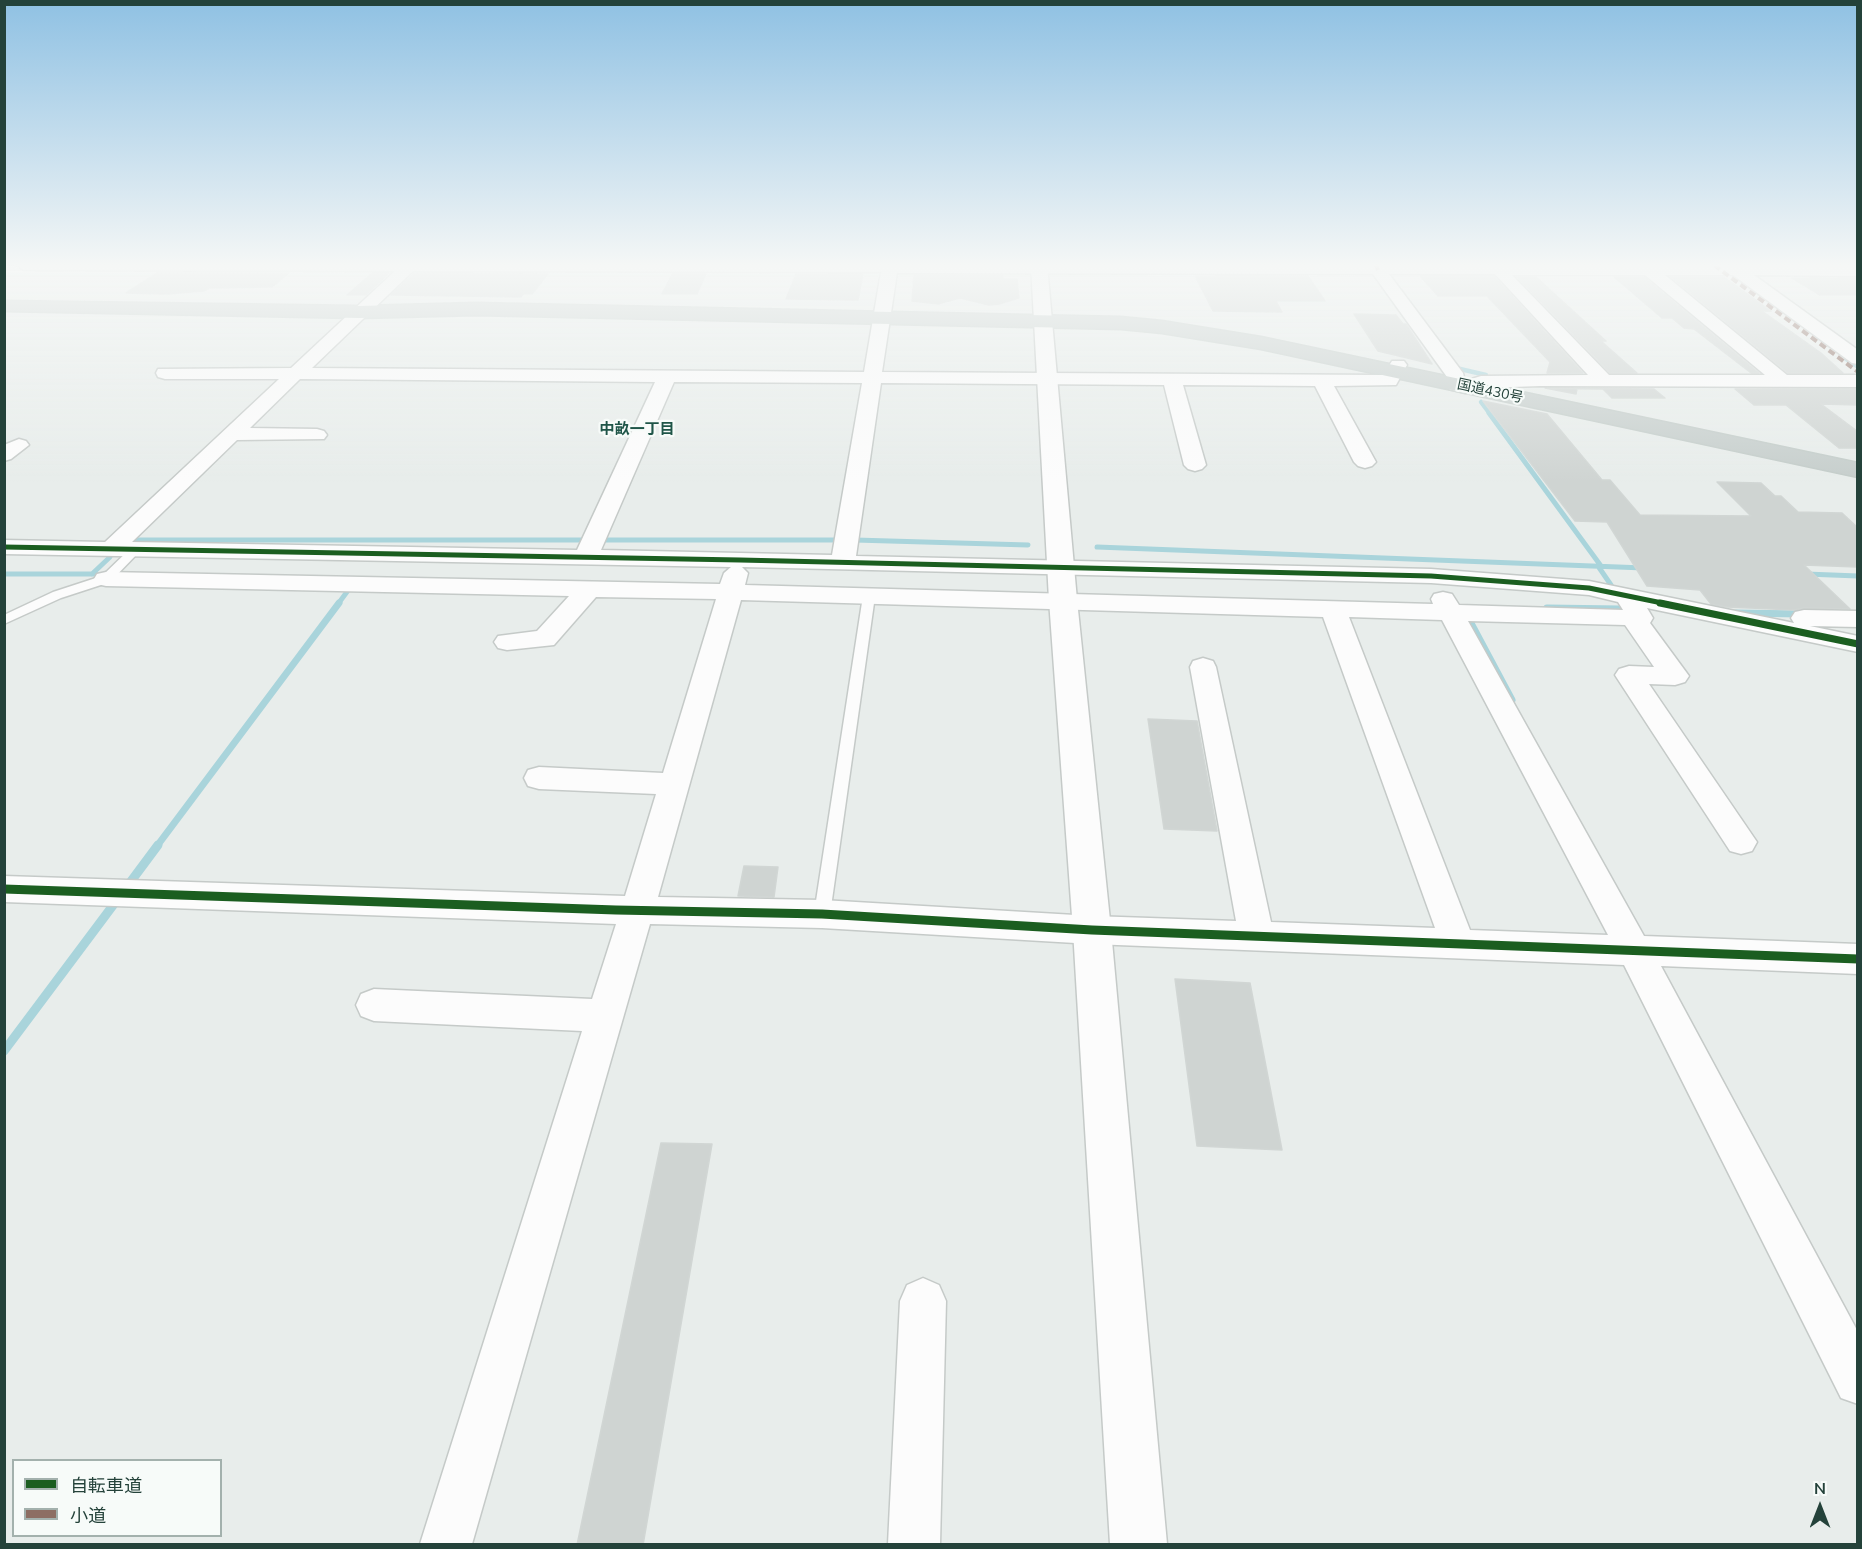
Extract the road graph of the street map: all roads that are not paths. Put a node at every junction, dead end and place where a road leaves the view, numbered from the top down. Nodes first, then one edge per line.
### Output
1 (334, 337) edge
2 (880, 337) edge
3 (1044, 337) edge
4 (1226, 337) edge
5 (1430, 337) edge
6 (1563, 337) edge
7 (1724, 337) edge
8 (1826, 337) edge
9 (1857, 359) edge
10 (1397, 368) junction
11 (165, 373) dead end
12 (297, 375) junction
13 (667, 376) junction
14 (877, 377) junction
15 (1047, 378) junction
16 (1603, 379) junction
17 (1172, 380) junction
18 (1322, 381) junction
19 (1783, 381) junction
20 (1857, 381) edge
21 (1464, 382) junction
22 (230, 435) junction
23 (317, 435) dead end
24 (1857, 461) edge
25 (1365, 462) dead end
26 (1195, 465) dead end
27 (1857, 470) edge
28 (591, 546) junction
29 (15, 547) edge
30 (111, 549) junction
31 (136, 549) junction
32 (740, 560) junction
33 (843, 563) junction
34 (4, 565) edge
35 (1061, 567) junction
36 (1431, 576) junction
37 (106, 579) junction
38 (589, 589) junction
39 (727, 590) junction
40 (869, 596) junction
41 (1063, 600) junction
42 (1630, 607) junction
43 (1333, 609) junction
44 (1455, 610) junction
45 (1729, 616) junction
46 (4, 620) edge
47 (1857, 620) edge
48 (507, 642) dead end
49 (1857, 644) edge
50 (1203, 668) dead end
51 (539, 778) dead end
52 (666, 784) junction
53 (1742, 842) dead end
54 (4, 889) edge
55 (627, 911) junction
56 (822, 914) junction
57 (1092, 930) junction
58 (1256, 935) junction
59 (1457, 942) junction
60 (1634, 950) junction
61 (1857, 959) edge
62 (374, 1005) dead end
63 (595, 1016) junction
64 (923, 1301) dead end
65 (1857, 1381) edge
66 (446, 1545) edge
67 (914, 1545) edge
68 (1139, 1545) edge

1 - 12 street
2 - 14 street
3 - 15 street
4 - 10 highway, 国道430号
5 - 21 street
6 - 16 street
7 - 19 street
8 - 9 street
10 - 18 street
10 - 21 highway, 国道430号
11 - 12 street
12 - 13 street
12 - 22 street
13 - 14 street
13 - 28 street
14 - 15 street
14 - 33 street
15 - 17 street
15 - 35 street
16 - 19 street
16 - 21 street
17 - 18 street
17 - 26 street
18 - 25 street
19 - 20 street
21 - 24 highway, 国道430号
21 - 27 highway, 国道430号
22 - 23 street
22 - 30 street
28 - 31 street
28 - 32 street
29 - 30 street
29 - 34 street
30 - 31 street
31 - 37 lane
32 - 33 street
32 - 39 street
33 - 35 street
35 - 36 street
35 - 41 street
36 - 42 street
36 - 44 street
37 - 38 street
37 - 46 lane
38 - 39 street
38 - 48 street
39 - 40 street
39 - 52 street
40 - 41 street
40 - 56 lane
41 - 43 street
41 - 57 street
42 - 44 street
42 - 45 street
42 - 53 street
43 - 44 street
43 - 59 street
44 - 60 street
45 - 47 street
45 - 49 street
50 - 58 street
51 - 52 street
52 - 55 street
54 - 55 street
55 - 56 street
55 - 63 street
56 - 57 street
57 - 58 street
57 - 68 street
58 - 59 street
59 - 60 street
60 - 61 street
60 - 65 street
62 - 63 street
63 - 66 street
64 - 67 street

